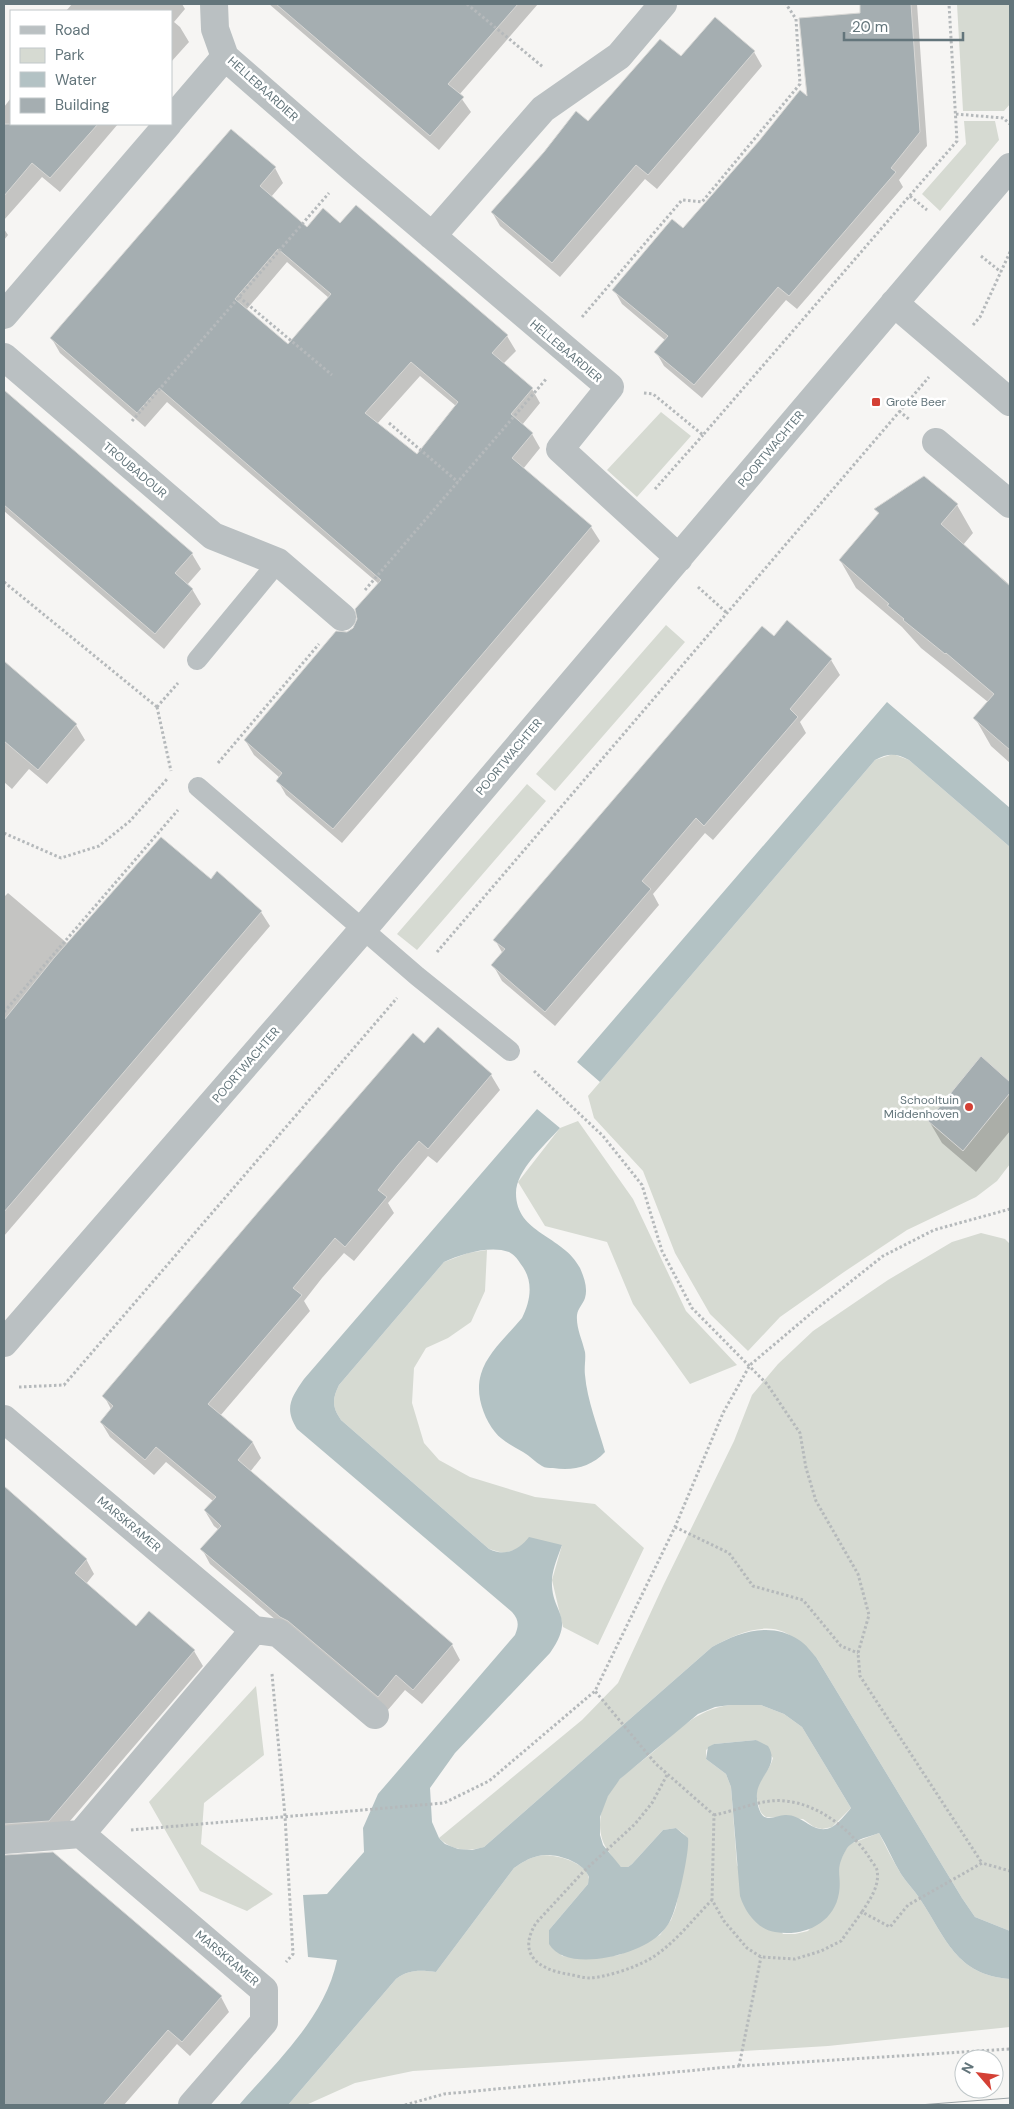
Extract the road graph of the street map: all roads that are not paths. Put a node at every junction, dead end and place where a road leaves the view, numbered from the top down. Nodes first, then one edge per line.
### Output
1 (214, 4) edge
2 (663, 4) edge
3 (225, 57) junction
4 (172, 119) edge
5 (167, 125) edge
6 (1010, 168) edge
7 (432, 236) junction
8 (894, 303) junction
9 (4, 315) edge
10 (4, 357) edge
11 (1010, 402) edge
12 (936, 442) dead end
13 (1010, 504) edge
14 (679, 558) junction
15 (278, 562) junction
16 (342, 617) road end
17 (197, 660) dead end
18 (198, 787) road end
19 (363, 929) junction
20 (510, 1051) road end
21 (4, 1343) edge
22 (4, 1419) edge
23 (261, 1630) junction
24 (375, 1715) dead end
25 (81, 1834) junction
26 (4, 1840) edge
27 (192, 2105) edge

1 - 3 street, HELLEBAARDIER
2 - 7 street
3 - 4 street
3 - 7 street, HELLEBAARDIER
5 - 9 street
6 - 8 street, POORTWACHTER
7 - 14 street, HELLEBAARDIER
8 - 11 street
8 - 14 street, POORTWACHTER
10 - 15 street, TROUBADOUR
12 - 13 street
14 - 19 street, POORTWACHTER
15 - 16 street, TROUBADOUR
15 - 17 lane
18 - 19 lane
19 - 20 lane
19 - 21 street, POORTWACHTER
22 - 23 street, MARSKRAMER
23 - 24 street, MARSKRAMER
23 - 25 street
25 - 26 street
25 - 27 street, MARSKRAMER

